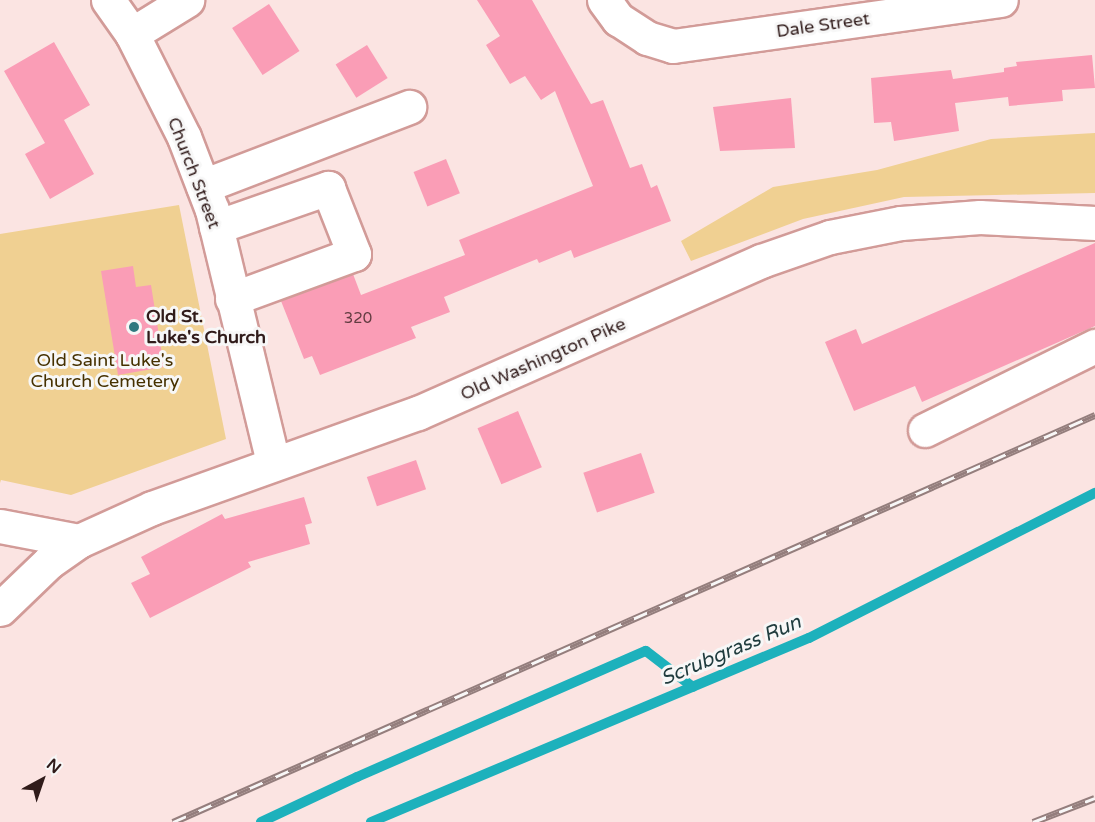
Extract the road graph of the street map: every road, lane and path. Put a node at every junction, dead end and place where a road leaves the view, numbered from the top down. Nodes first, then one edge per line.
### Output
1 (108, 0) edge
2 (187, 0) edge
3 (604, 0) edge
4 (1000, 0) edge
5 (869, 9) edge
6 (132, 34) junction
7 (409, 107) dead end
8 (203, 186) junction
9 (1095, 223) edge
10 (216, 227) junction
11 (232, 299) junction
12 (1095, 346) edge
13 (926, 430) dead end
14 (273, 464) junction
15 (0, 525) edge
16 (79, 541) junction
17 (0, 609) edge

1 - 6 street, Church Street
2 - 6 street
3 - 5 street, Dale Street
4 - 5 street, Dale Street
6 - 8 street, Church Street
7 - 8 street
8 - 10 street, Church Street
9 - 14 street, Old Washington Pike
10 - 11 street, Church Street
10 - 11 street
11 - 14 street, Church Street
12 - 13 street
14 - 16 street, Old Washington Pike
15 - 16 street
16 - 17 street, Old Washington Pike

